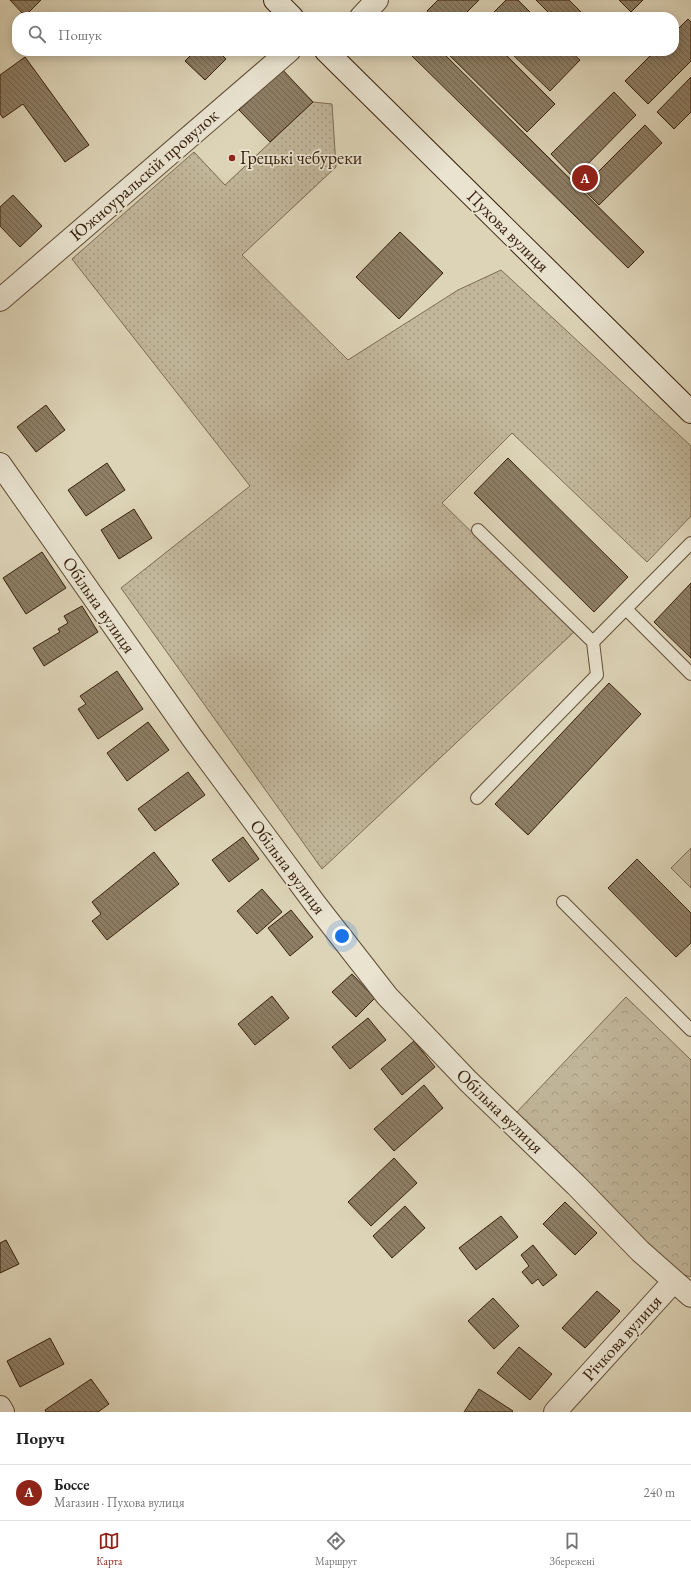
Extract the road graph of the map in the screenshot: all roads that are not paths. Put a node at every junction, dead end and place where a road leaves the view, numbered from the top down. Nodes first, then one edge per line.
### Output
1 (275, 0) edge
2 (377, 0) edge
3 (287, 12) edge
4 (366, 12) edge
5 (283, 56) edge
6 (331, 56) edge
7 (0, 300) edge
8 (691, 412) edge
9 (0, 464) edge
10 (478, 530) dead end
11 (691, 543) edge
12 (626, 609) junction
13 (593, 642) junction
14 (691, 674) edge
15 (477, 798) dead end
16 (563, 902) dead end
17 (691, 1030) edge
18 (674, 1281) junction
19 (691, 1296) edge
20 (0, 1407) edge
21 (3, 1412) edge
22 (555, 1412) edge

1 - 3 street
2 - 4 street
5 - 7 street, Южноуральскій провулок
6 - 8 street, Пухова вулиця
9 - 18 street, Обільна вулиця
10 - 13 lane
11 - 12 lane
12 - 13 lane
12 - 14 lane
13 - 15 lane
16 - 17 lane
18 - 19 street, Річкова вулиця
18 - 22 street, Річкова вулиця
20 - 21 street

